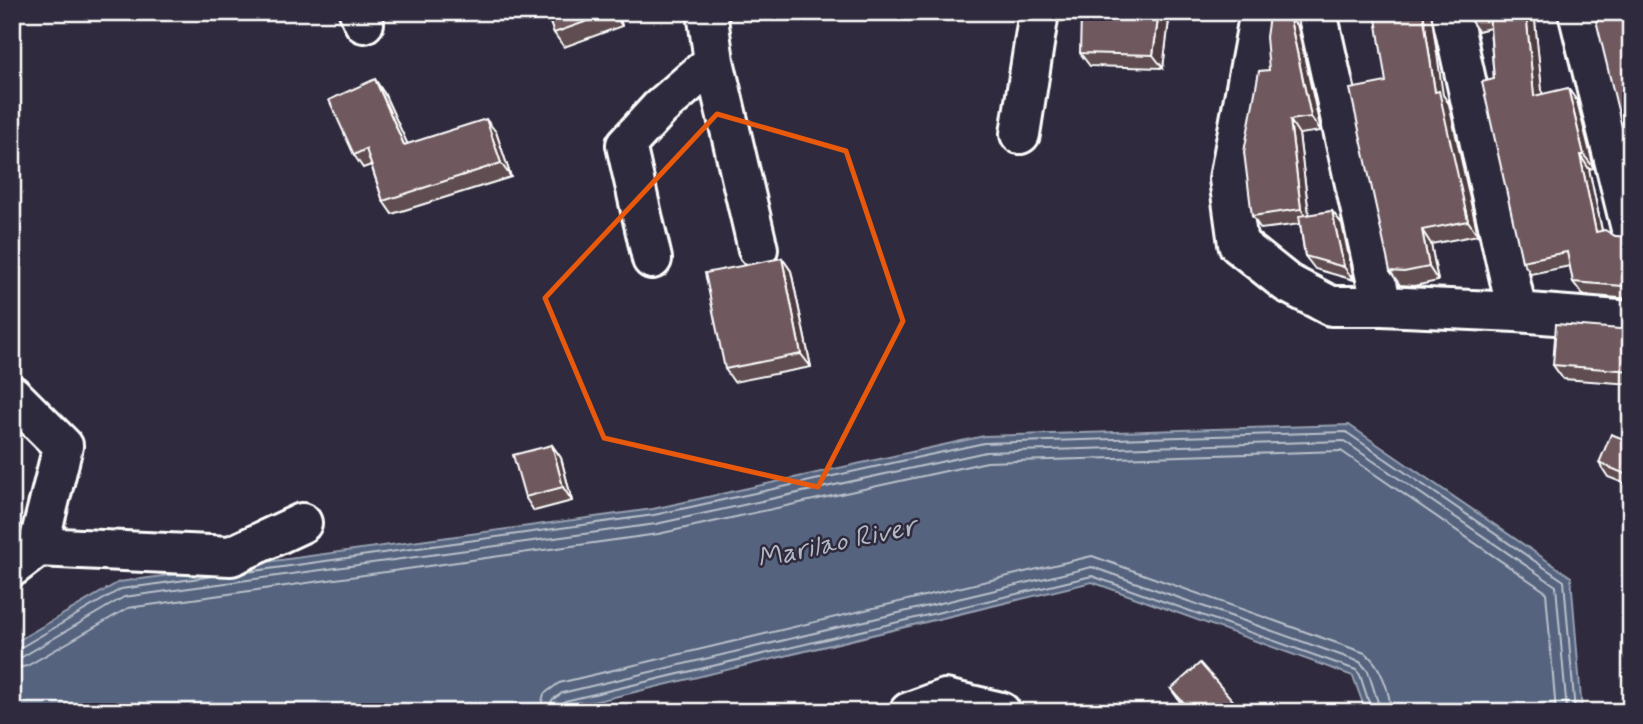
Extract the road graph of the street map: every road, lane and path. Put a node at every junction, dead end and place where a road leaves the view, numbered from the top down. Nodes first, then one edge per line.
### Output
1 (707, 12) edge
2 (1039, 12) edge
3 (1260, 12) edge
4 (1317, 12) edge
5 (1451, 12) edge
6 (1578, 12) edge
7 (714, 61) junction
8 (1020, 134) dead end
9 (1631, 229) edge
10 (758, 249) dead end
11 (652, 259) dead end
12 (1382, 306) junction
13 (1517, 312) junction
14 (1631, 321) edge
15 (12, 395) edge
16 (302, 523) dead end
17 (25, 557) edge
18 (909, 712) edge
19 (1001, 712) edge

1 - 7 street
2 - 8 street
3 - 12 street
4 - 12 street
5 - 13 street
6 - 9 street
7 - 10 street
7 - 11 street
12 - 13 street
13 - 14 street
15 - 17 street
16 - 17 street
18 - 19 street

